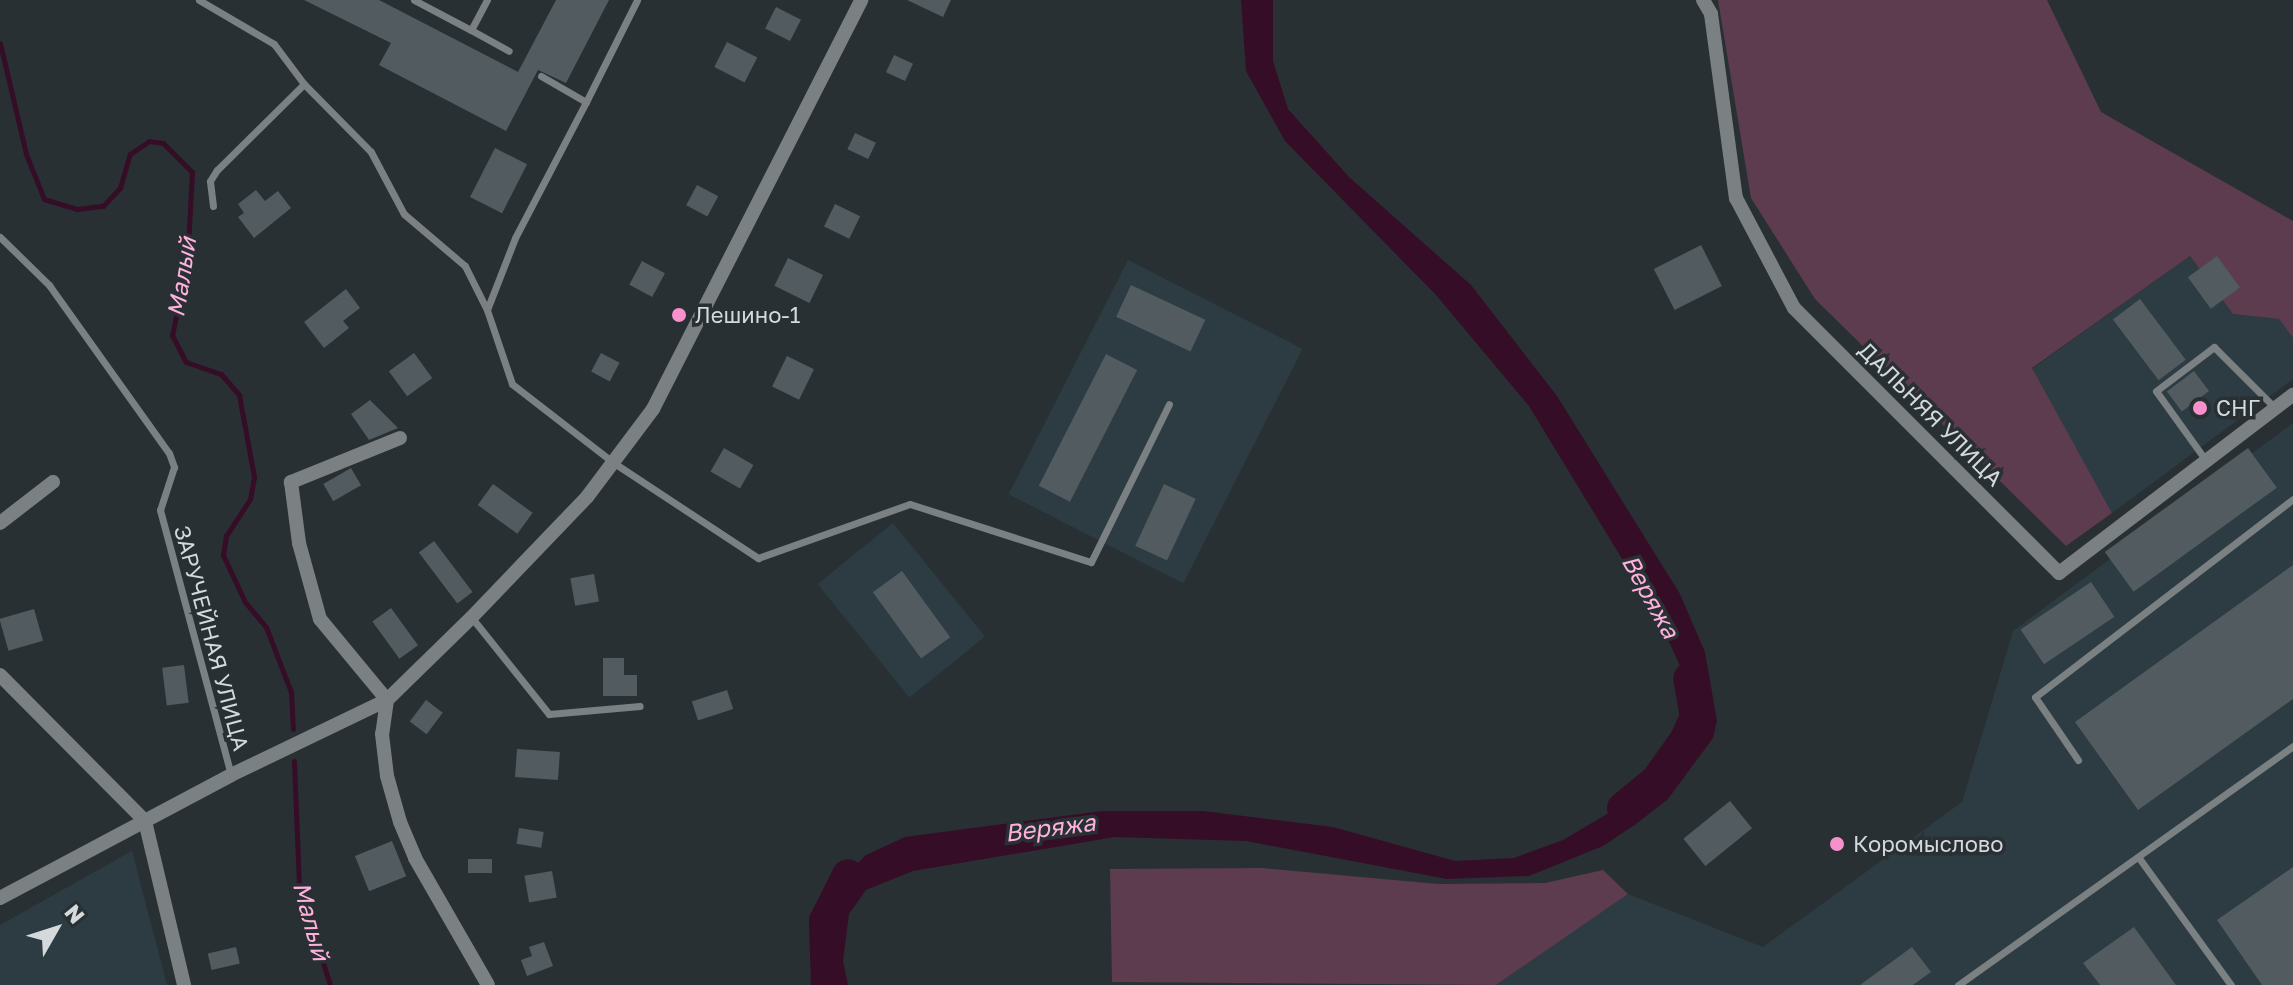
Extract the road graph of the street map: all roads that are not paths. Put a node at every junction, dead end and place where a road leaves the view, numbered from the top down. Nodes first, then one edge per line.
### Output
1 (199, 0) edge
2 (414, 0) edge
3 (487, 0) edge
4 (637, 0) edge
5 (861, 0) edge
6 (1703, 0) edge
7 (471, 30) junction
8 (509, 51) dead end
9 (541, 76) dead end
10 (304, 84) junction
11 (586, 102) junction
12 (213, 206) dead end
13 (0, 237) edge
14 (487, 310) junction
15 (2293, 395) edge
16 (1169, 404) dead end
17 (2275, 408) junction
18 (400, 438) dead end
19 (2208, 462) junction
20 (614, 463) junction
21 (53, 482) dead end
22 (2293, 499) edge
23 (0, 523) edge
24 (471, 618) junction
25 (0, 675) edge
26 (387, 700) junction
27 (640, 706) dead end
28 (2293, 746) edge
29 (2078, 760) dead end
30 (231, 775) junction
31 (145, 821) junction
32 (2139, 858) junction
33 (0, 898) edge
34 (184, 985) edge
35 (488, 985) edge
36 (1958, 985) edge
37 (2231, 985) edge

1 - 10 lane
2 - 7 lane
3 - 7 lane
4 - 11 lane
5 - 20 street
6 - 19 street, ДАЛЬНЯЯ УЛИЦА
7 - 8 lane
9 - 11 lane
10 - 12 lane
10 - 14 lane
11 - 14 lane
13 - 30 lane, ЗАРУЧЕЙНАЯ УЛИЦА
14 - 20 lane
15 - 17 street, ДАЛЬНЯЯ УЛИЦА
16 - 20 lane
17 - 19 street, ДАЛЬНЯЯ УЛИЦА
17 - 19 lane
18 - 26 street
20 - 24 street
21 - 23 street
22 - 29 lane
24 - 26 street
24 - 27 lane
25 - 31 street
26 - 30 street
26 - 35 street
28 - 32 lane
30 - 31 street
31 - 33 street
31 - 34 street
32 - 36 lane
32 - 37 lane

